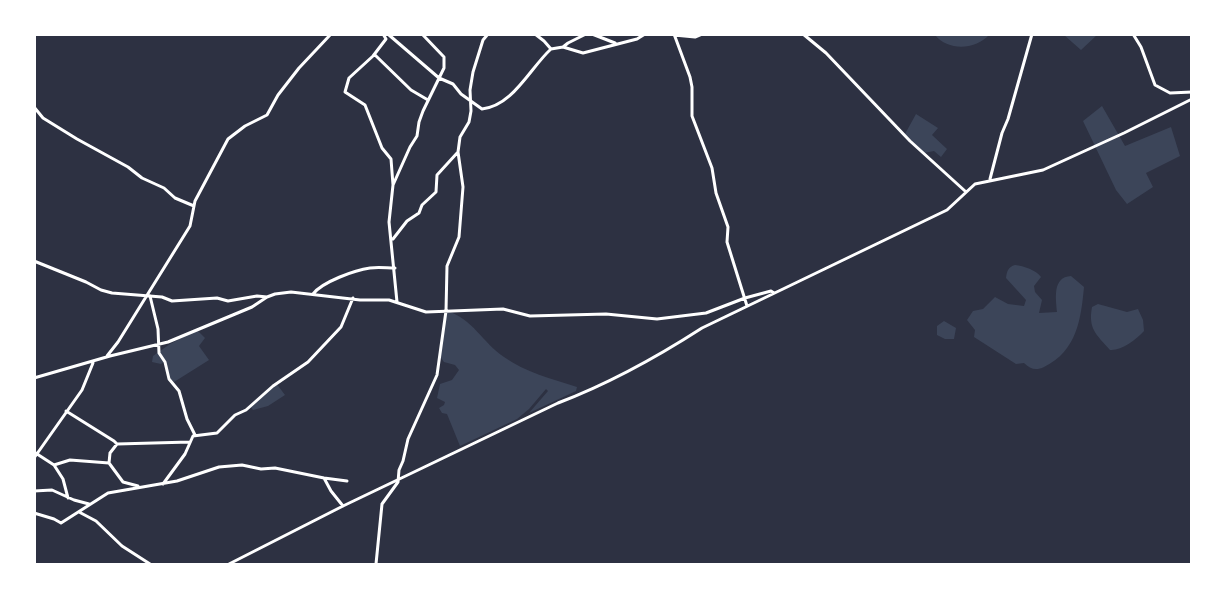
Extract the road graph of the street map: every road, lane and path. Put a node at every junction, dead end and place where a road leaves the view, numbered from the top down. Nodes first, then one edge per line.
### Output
1 (331, 34) edge
2 (383, 34) edge
3 (422, 34) edge
4 (483, 34) edge
5 (488, 34) edge
6 (535, 34) edge
7 (586, 34) edge
8 (592, 34) edge
9 (645, 34) edge
10 (702, 34) edge
11 (802, 34) edge
12 (1032, 34) edge
13 (1132, 34) edge
14 (390, 35) edge
15 (674, 35) edge
16 (386, 39) junction
17 (483, 40) junction
18 (615, 44) junction
19 (563, 47) junction
20 (551, 49) junction
21 (374, 55) junction
22 (439, 78) junction
23 (1191, 92) edge
24 (1191, 99) edge
25 (428, 100) junction
26 (470, 101) junction
27 (34, 107) edge
28 (458, 152) junction
29 (990, 179) junction
30 (393, 185) junction
31 (966, 192) junction
32 (194, 206) junction
33 (392, 240) junction
34 (34, 261) edge
35 (395, 268) junction
36 (774, 292) junction
37 (313, 294) junction
38 (145, 296) junction
39 (150, 296) junction
40 (267, 297) junction
41 (353, 298) junction
42 (745, 298) junction
43 (397, 302) junction
44 (747, 306) junction
45 (446, 311) junction
46 (158, 345) junction
47 (105, 358) junction
48 (93, 362) junction
49 (34, 378) edge
50 (66, 411) junction
51 (195, 435) junction
52 (189, 442) junction
53 (117, 444) junction
54 (36, 455) edge
55 (109, 463) junction
56 (54, 465) junction
57 (324, 478) junction
58 (398, 480) junction
59 (347, 481) dead end
60 (163, 484) junction
61 (139, 487) junction
62 (34, 491) edge
63 (68, 498) junction
64 (91, 504) junction
65 (343, 506) junction
66 (79, 512) junction
67 (34, 513) edge
68 (150, 564) edge
69 (229, 564) edge
70 (376, 564) edge

1 - 32 street
2 - 16 street
3 - 22 street
4 - 17 street
5 - 17 street
6 - 20 street
7 - 19 street
8 - 18 street
9 - 18 street
10 - 15 street
11 - 31 street
12 - 29 street
13 - 23 street
14 - 16 street
14 - 22 street
15 - 42 street
16 - 21 street
17 - 26 street
18 - 19 street
19 - 20 street
20 - 26 street
21 - 25 street
21 - 30 street
22 - 25 street
22 - 26 street
24 - 29 street
25 - 30 street
26 - 28 street
27 - 32 street
28 - 33 street
28 - 45 street
29 - 31 street
30 - 33 street
31 - 36 street
32 - 38 street
33 - 35 street
34 - 38 street
35 - 37 street
35 - 43 street
36 - 42 street
36 - 44 street
37 - 40 street
37 - 41 street
38 - 39 street
38 - 47 street
39 - 40 street
39 - 46 street
40 - 46 street
41 - 43 street
41 - 51 street
42 - 44 street
42 - 45 street
43 - 45 street
44 - 58 street
45 - 58 street
46 - 47 street
46 - 51 street
47 - 48 street
48 - 49 street
48 - 50 street
50 - 53 street
50 - 54 street
51 - 52 street
52 - 53 street
52 - 60 street
53 - 55 street
54 - 56 street
55 - 56 street
55 - 61 street
56 - 63 street
57 - 59 street
57 - 60 street
57 - 65 street
58 - 65 street
58 - 70 street
60 - 61 street
61 - 64 street
62 - 63 street
63 - 64 street
64 - 66 street
65 - 69 street
66 - 67 street
66 - 68 street

